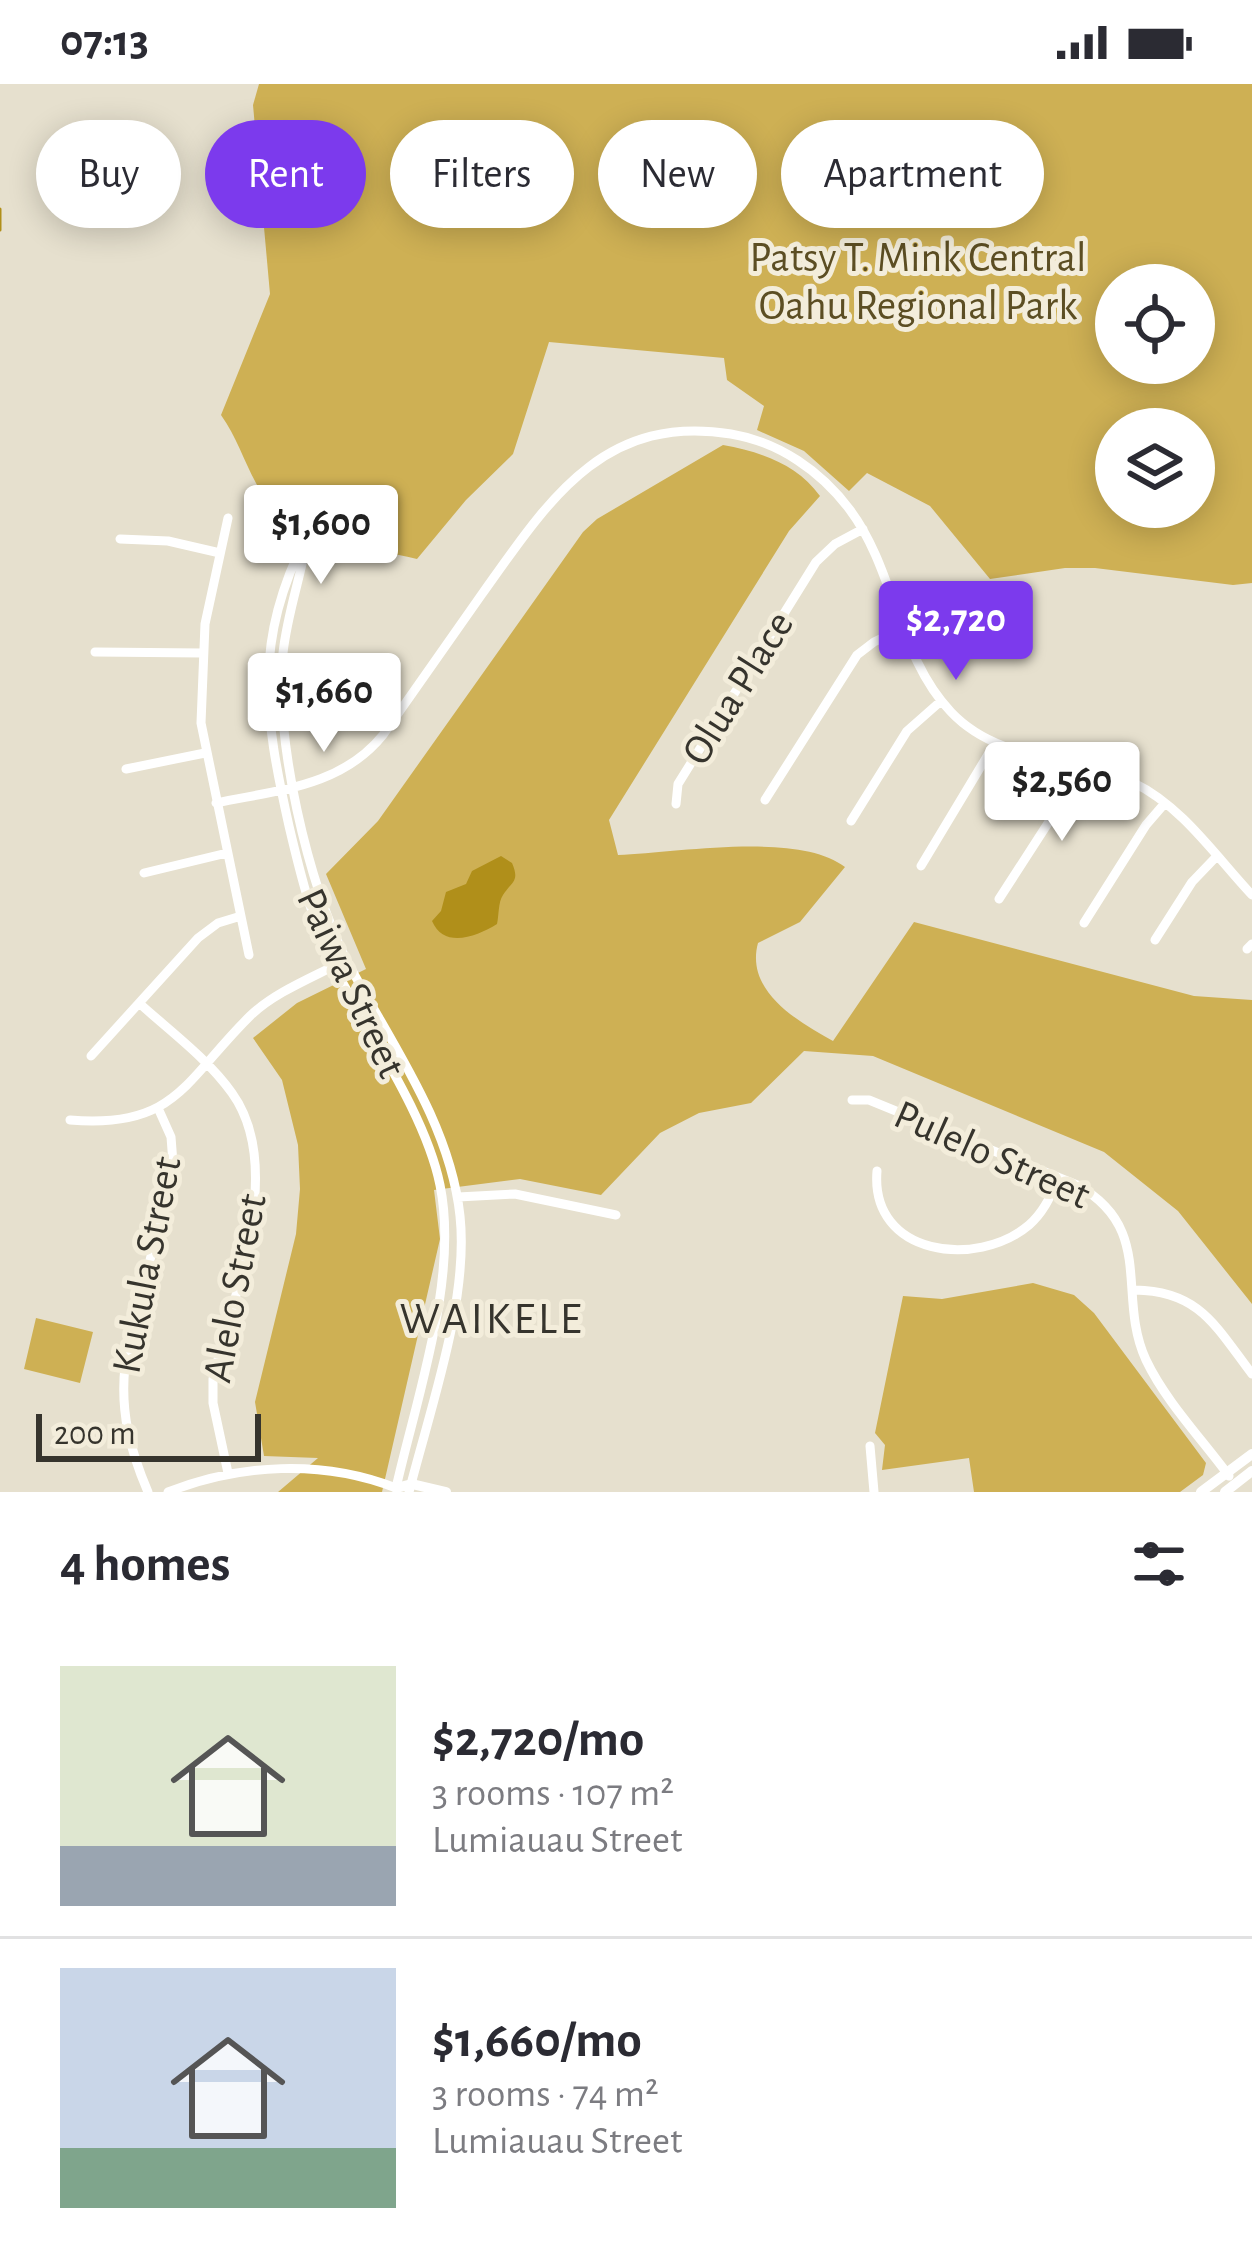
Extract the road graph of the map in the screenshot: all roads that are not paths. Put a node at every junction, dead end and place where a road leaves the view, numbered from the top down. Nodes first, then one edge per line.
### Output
1 (228, 518) dead end
2 (863, 529) junction
3 (120, 539) dead end
4 (220, 553) junction
5 (905, 627) junction
6 (95, 652) dead end
7 (202, 653) junction
8 (941, 701) junction
9 (995, 743) junction
10 (205, 753) junction
11 (1072, 765) junction
12 (126, 769) dead end
13 (294, 787) junction
14 (281, 789) junction
15 (765, 800) dead end
16 (216, 803) junction
17 (1165, 803) junction
18 (676, 804) dead end
19 (851, 820) dead end
20 (227, 853) junction
21 (1216, 857) junction
22 (921, 866) dead end
23 (144, 873) dead end
24 (1252, 895) edge
25 (999, 899) dead end
26 (241, 916) junction
27 (1084, 923) dead end
28 (1155, 940) dead end
29 (249, 955) dead end
30 (346, 960) junction
31 (334, 966) junction
32 (139, 1003) junction
33 (91, 1056) dead end
34 (206, 1065) junction
35 (852, 1100) dead end
36 (158, 1108) junction
37 (70, 1120) dead end
38 (877, 1171) dead end
39 (1059, 1178) junction
40 (440, 1183) junction
41 (458, 1197) junction
42 (445, 1214) junction
43 (616, 1215) dead end
44 (1135, 1290) junction
45 (1252, 1374) edge
46 (870, 1446) dead end
47 (1252, 1454) edge
48 (1252, 1471) edge
49 (228, 1472) junction
50 (1226, 1473) junction
51 (1230, 1488) edge
52 (402, 1489) edge
53 (148, 1492) edge
54 (168, 1492) edge
55 (446, 1492) edge
56 (874, 1492) edge
57 (1201, 1492) edge

1 - 4 street
2 - 5 street
2 - 13 street
2 - 18 street, Olua Place
3 - 4 street
4 - 7 street
5 - 8 street
5 - 15 street
6 - 7 street
7 - 10 street
8 - 9 street
8 - 19 street
9 - 11 street
9 - 22 street
10 - 12 street
10 - 16 street
11 - 17 street
11 - 25 street
13 - 14 street
13 - 14 street, Paiwa Street
13 - 30 street, Paiwa Street
14 - 16 street
14 - 31 street, Paiwa Street
16 - 20 street
17 - 21 street
17 - 27 street
20 - 23 street
20 - 26 street
21 - 24 street
21 - 28 street
26 - 29 street
26 - 32 street
30 - 31 street
30 - 41 street, Paiwa Street
31 - 34 street
31 - 40 street, Paiwa Street
32 - 33 street
32 - 34 street, Alelo Street
34 - 36 street
34 - 49 street, Alelo Street
35 - 39 street, Pulelo Street
36 - 37 street
36 - 53 street, Kukula Street
38 - 39 street
39 - 44 street, Pulelo Street
40 - 41 street
40 - 42 street, Paiwa Street
41 - 42 street
41 - 43 street
41 - 52 street, Paiwa Street
42 - 52 street, Paiwa Street
44 - 45 street
44 - 50 street, Pulelo Street
46 - 56 street
47 - 50 main road
48 - 51 main road
49 - 52 street
49 - 54 street
50 - 51 street, Pulelo Street
50 - 57 main road
52 - 55 main road

